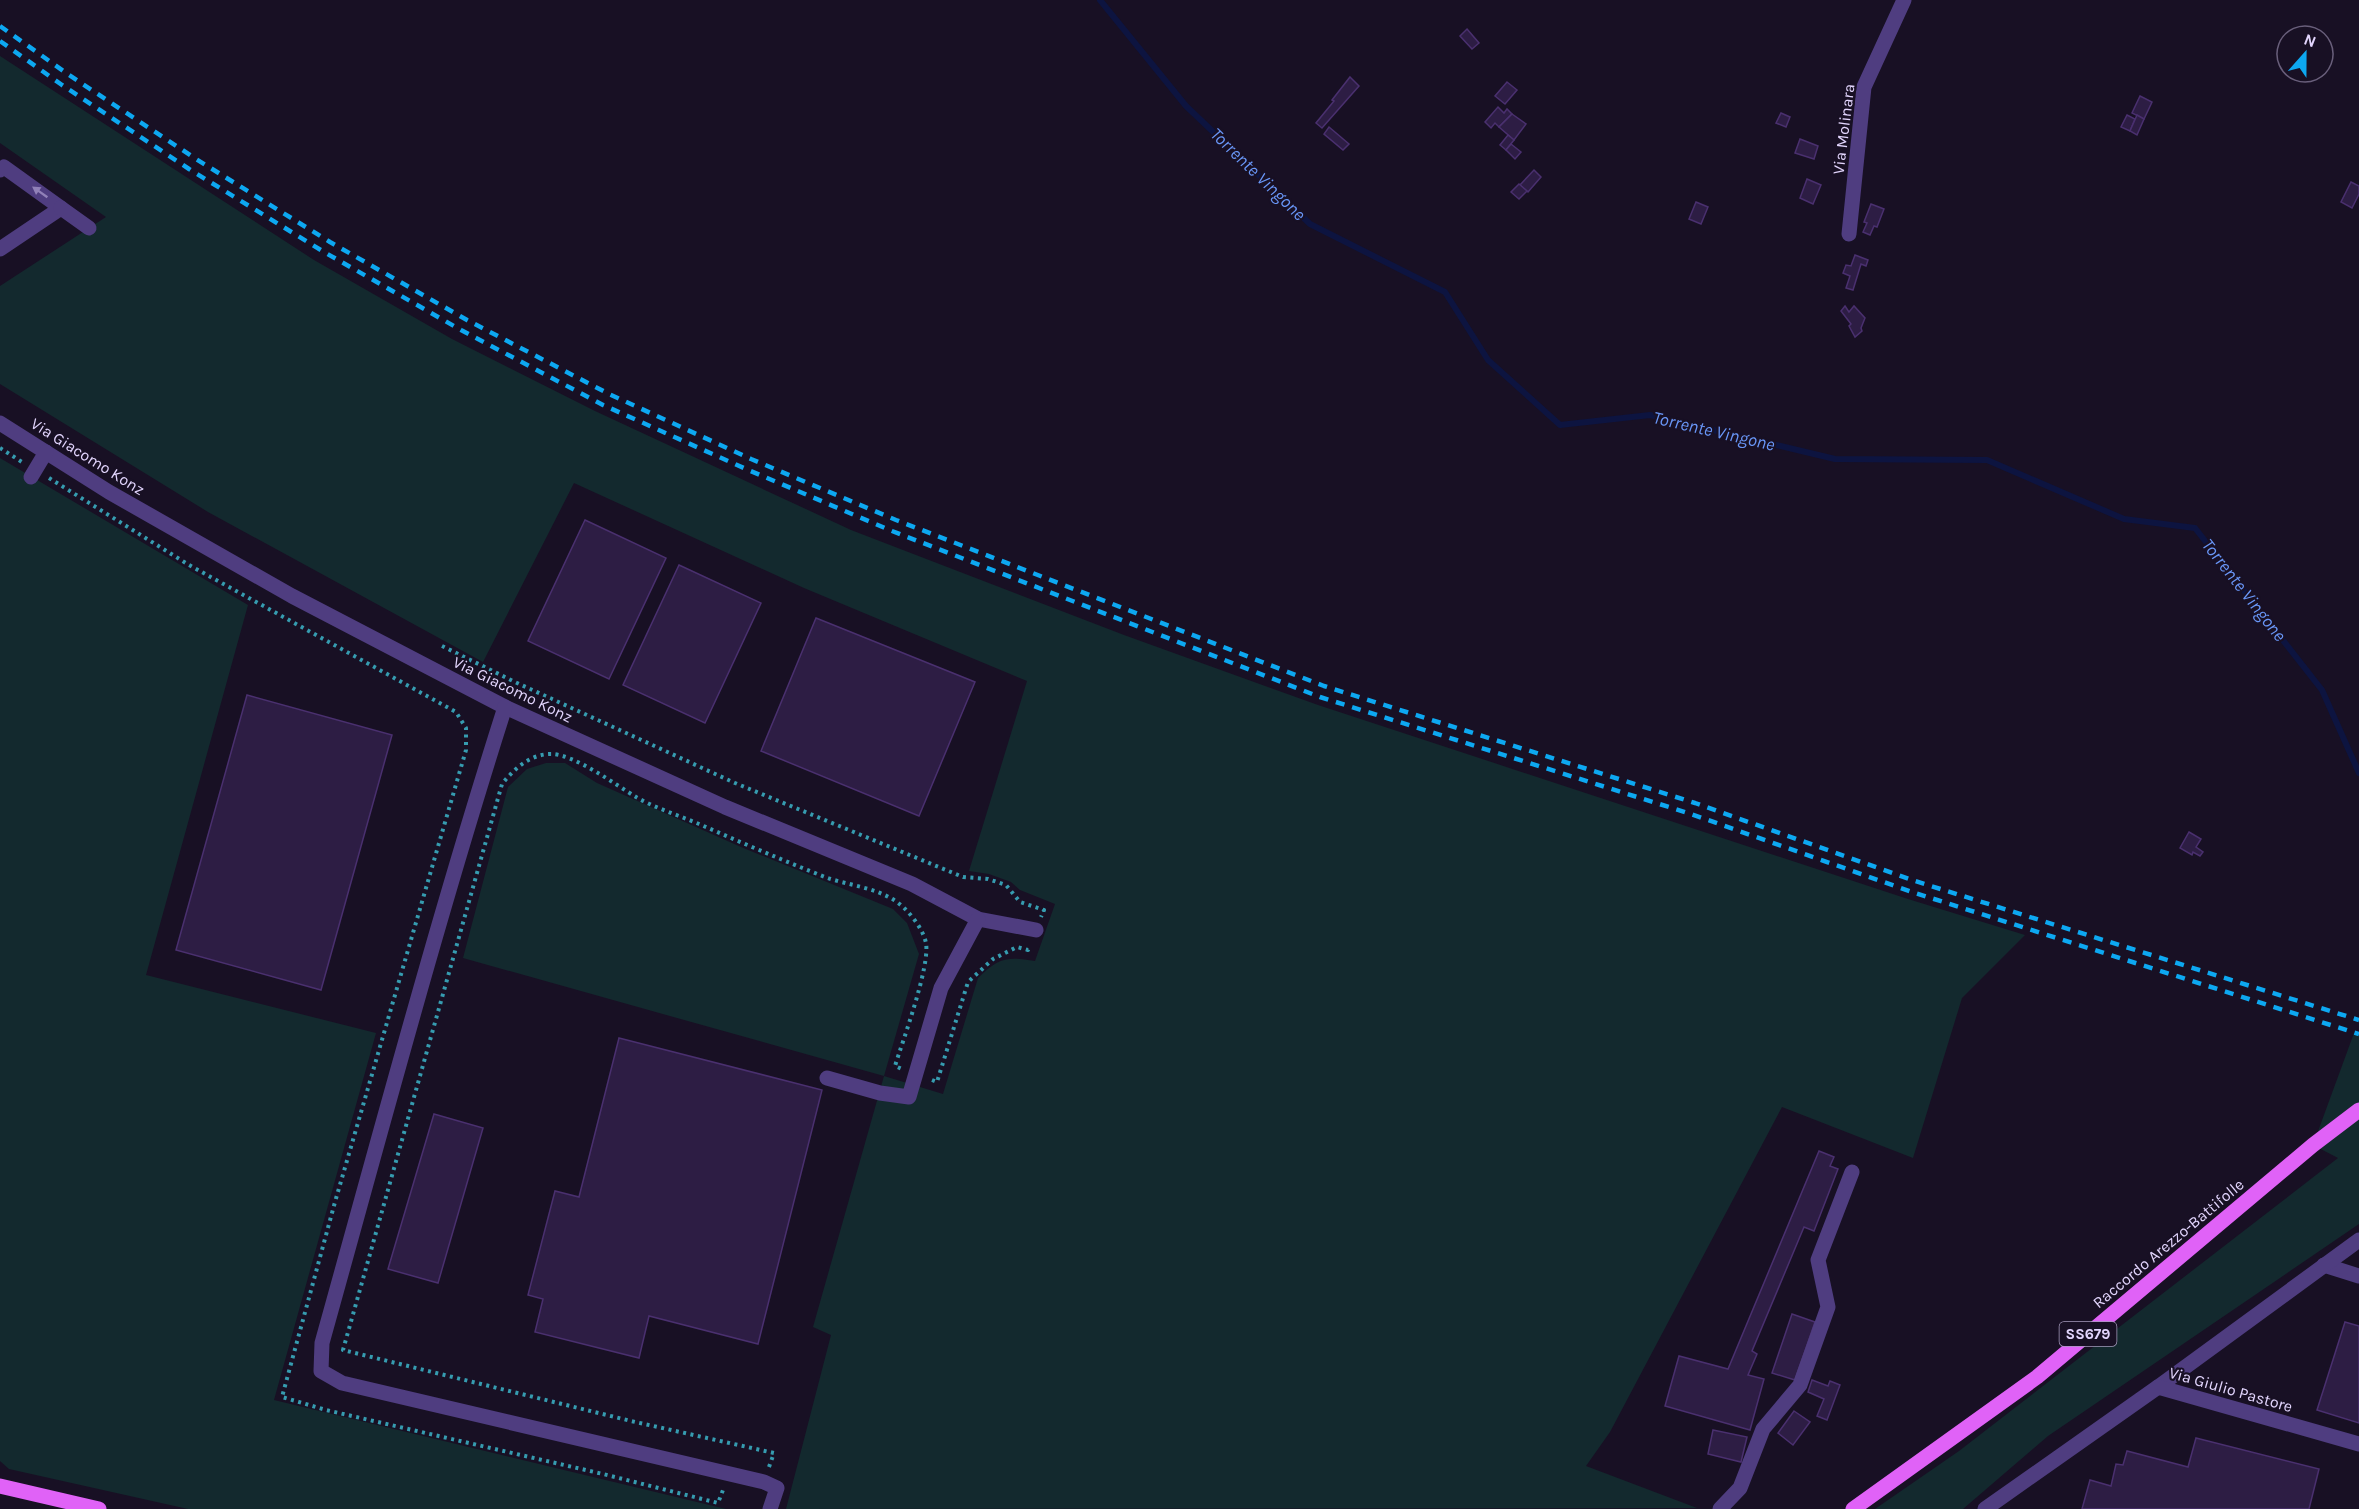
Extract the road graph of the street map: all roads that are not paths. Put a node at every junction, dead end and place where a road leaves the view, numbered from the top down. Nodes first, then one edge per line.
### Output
1 (1904, 0) edge
2 (0, 170) edge
3 (61, 208) junction
4 (89, 228) dead end
5 (1850, 234) dead end
6 (0, 249) edge
7 (0, 423) edge
8 (46, 452) junction
9 (34, 474) road end
10 (505, 707) junction
11 (978, 919) junction
12 (1036, 930) road end
13 (827, 1078) dead end
14 (2359, 1110) edge
15 (1852, 1172) dead end
16 (2359, 1240) edge
17 (2324, 1265) junction
18 (2359, 1276) edge
19 (2158, 1387) junction
20 (2359, 1444) edge
21 (4, 1486) edge
22 (99, 1509) edge
23 (770, 1509) edge
24 (1720, 1509) edge
25 (1853, 1509) edge
26 (1985, 1509) edge

1 - 5 street, Via Molinara
3 -> 2 street
3 - 4 street
3 - 6 street
7 - 8 street, Via Giacomo Konz
8 - 9 street
8 - 10 street, Via Giacomo Konz
10 - 11 street, Via Giacomo Konz
10 - 23 street
11 - 12 street, Via Giacomo Konz
11 - 13 street
14 - 25 main road, Raccordo Arezzo-Battifolle / SS679
15 - 24 street
16 - 17 street
17 - 18 street
17 - 19 street
19 - 20 street, Via Giulio Pastore
19 - 26 street, Via Giulio Pastore
21 - 22 main road

